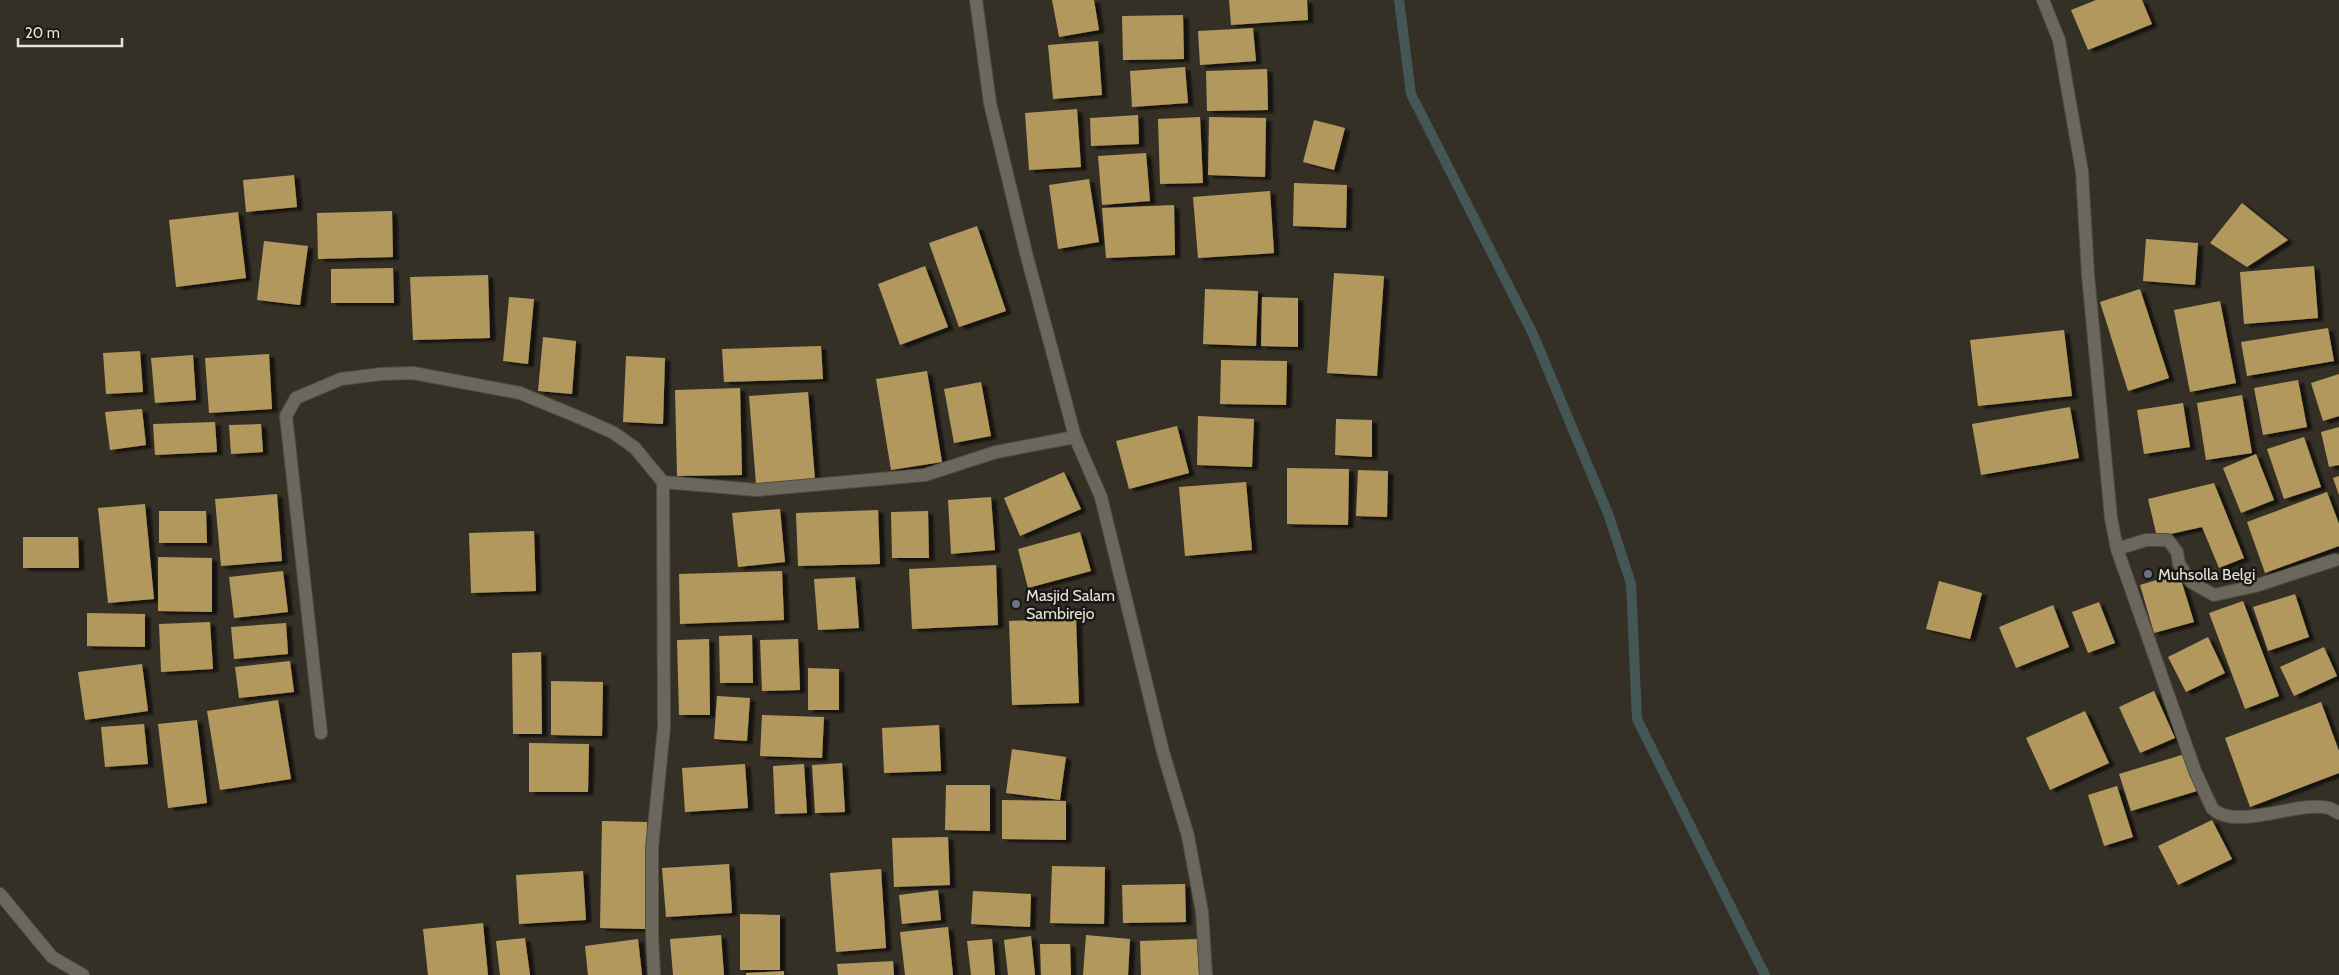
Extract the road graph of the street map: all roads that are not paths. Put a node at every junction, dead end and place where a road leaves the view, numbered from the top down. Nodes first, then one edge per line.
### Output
1 (976, 0) edge
2 (2043, 0) edge
3 (1075, 437) junction
4 (663, 482) junction
5 (2117, 549) junction
6 (2338, 564) edge
7 (321, 733) dead end
8 (2339, 813) edge
9 (0, 894) edge
10 (83, 975) edge
11 (654, 975) edge
12 (1206, 975) edge

1 - 3 street
2 - 5 street
3 - 4 street
3 - 12 street
4 - 7 street
4 - 11 street
5 - 6 street
5 - 8 street
9 - 10 street

